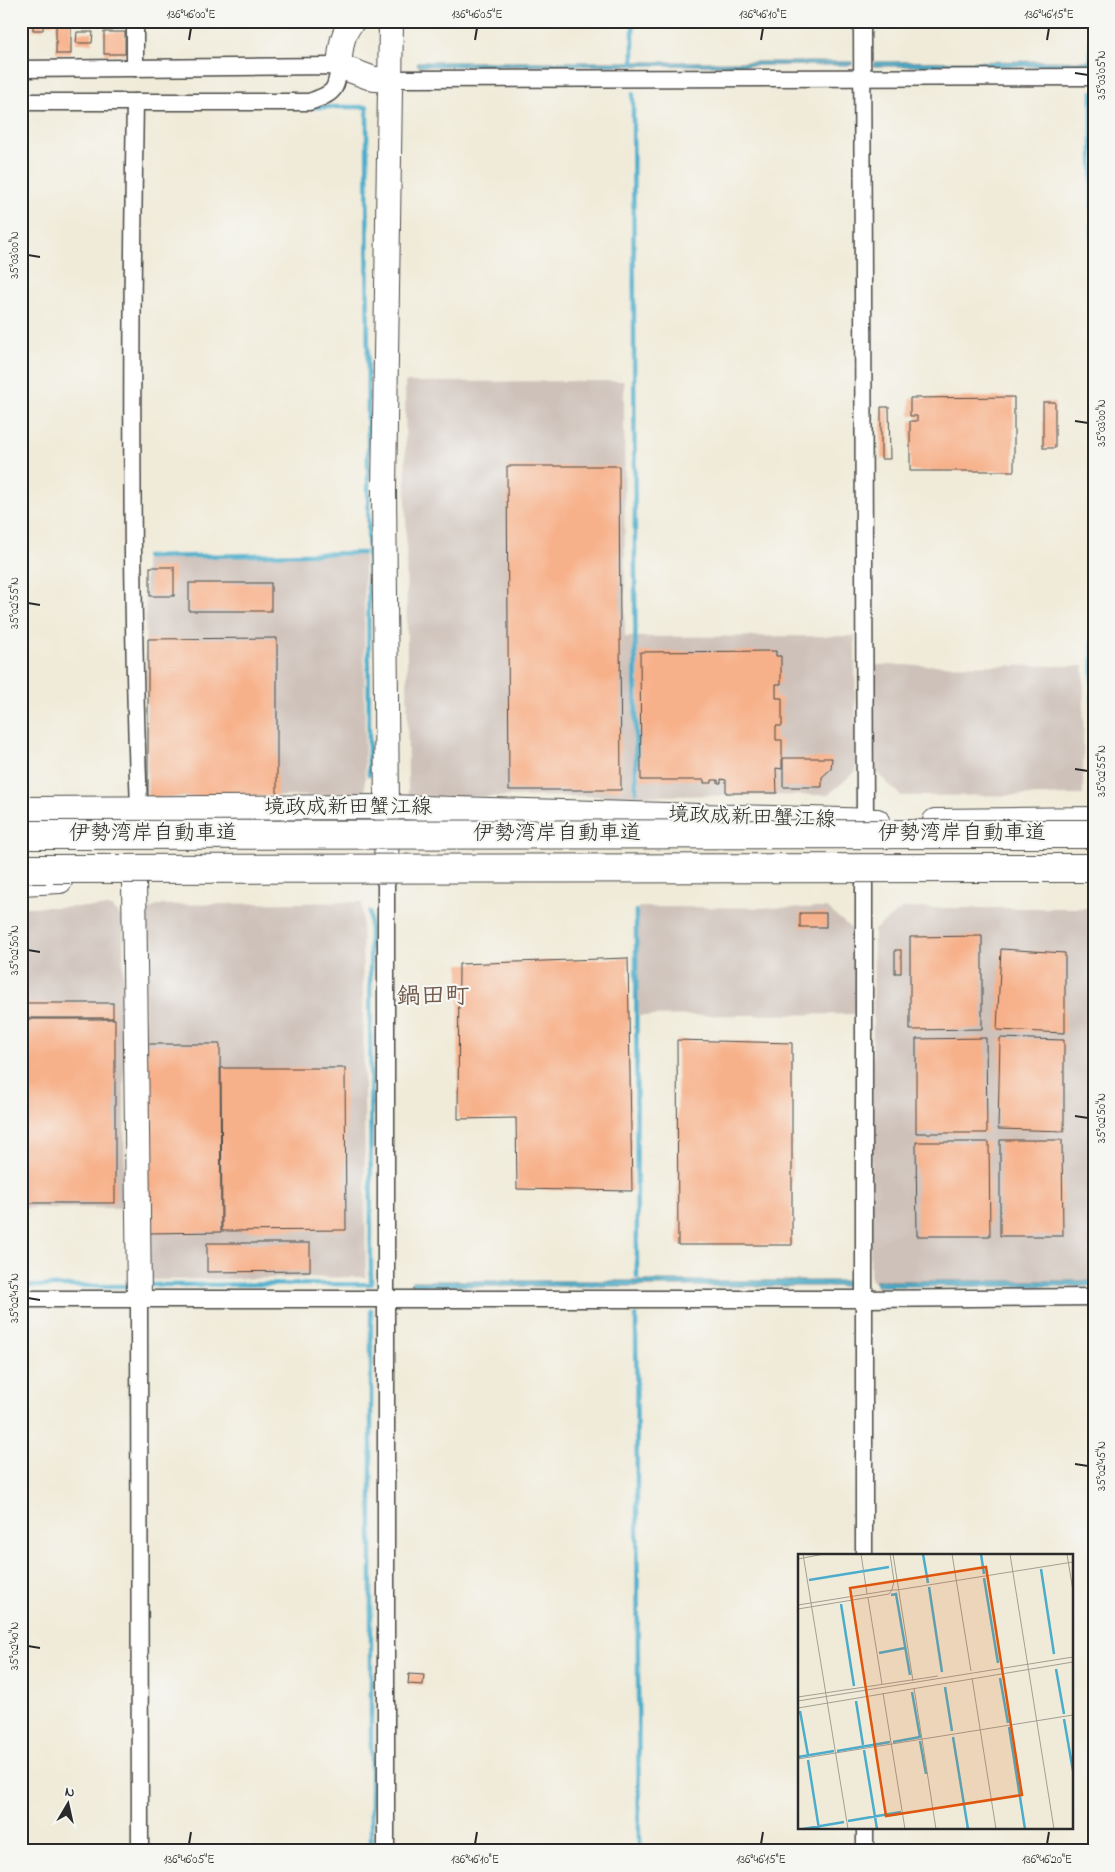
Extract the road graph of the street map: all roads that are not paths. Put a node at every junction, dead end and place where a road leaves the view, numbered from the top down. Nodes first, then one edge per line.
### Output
1 (135, 21) edge
2 (353, 21) edge
3 (391, 21) edge
4 (862, 21) edge
5 (339, 66) junction
6 (135, 68) junction
7 (21, 69) edge
8 (862, 77) junction
9 (1094, 77) edge
10 (391, 78) junction
11 (21, 102) edge
12 (135, 102) junction
13 (387, 807) junction
14 (138, 808) junction
15 (21, 809) edge
16 (1094, 820) edge
17 (865, 821) junction
18 (1094, 834) edge
19 (21, 835) edge
20 (1094, 868) edge
21 (21, 869) edge
22 (864, 874) junction
23 (386, 876) junction
24 (134, 878) junction
25 (1094, 878) edge
26 (21, 883) edge
27 (1094, 1297) edge
28 (139, 1298) junction
29 (385, 1298) junction
30 (21, 1299) edge
31 (863, 1299) junction
32 (864, 1554) edge
33 (865, 1830) edge
34 (140, 1851) edge
35 (386, 1851) edge
36 (865, 1851) edge

1 - 6 street
2 - 5 main road
3 - 10 main road
4 - 8 street
5 - 6 street
5 - 10 main road
5 - 12 street
6 - 7 street
8 - 9 street
8 - 10 street
8 - 17 street
10 - 13 main road
11 - 12 street
12 - 14 street
13 - 14 main road, 境政成新田蟹江線
13 - 17 main road, 境政成新田蟹江線
13 - 23 main road
14 - 15 main road, 境政成新田蟹江線
16 - 17 main road, 境政成新田蟹江線
18 - 19 highway, 伊勢湾岸自動車道, bridge
20 - 21 highway, 伊勢湾岸自動車道, bridge
22 - 23 main road
22 - 25 main road
22 - 31 street
23 - 24 main road
23 - 29 street
24 - 26 main road
24 - 28 main road
27 - 31 street
28 - 29 street
28 - 30 street
28 - 34 street
29 - 31 street
29 - 35 street
31 - 32 street
33 - 36 street

